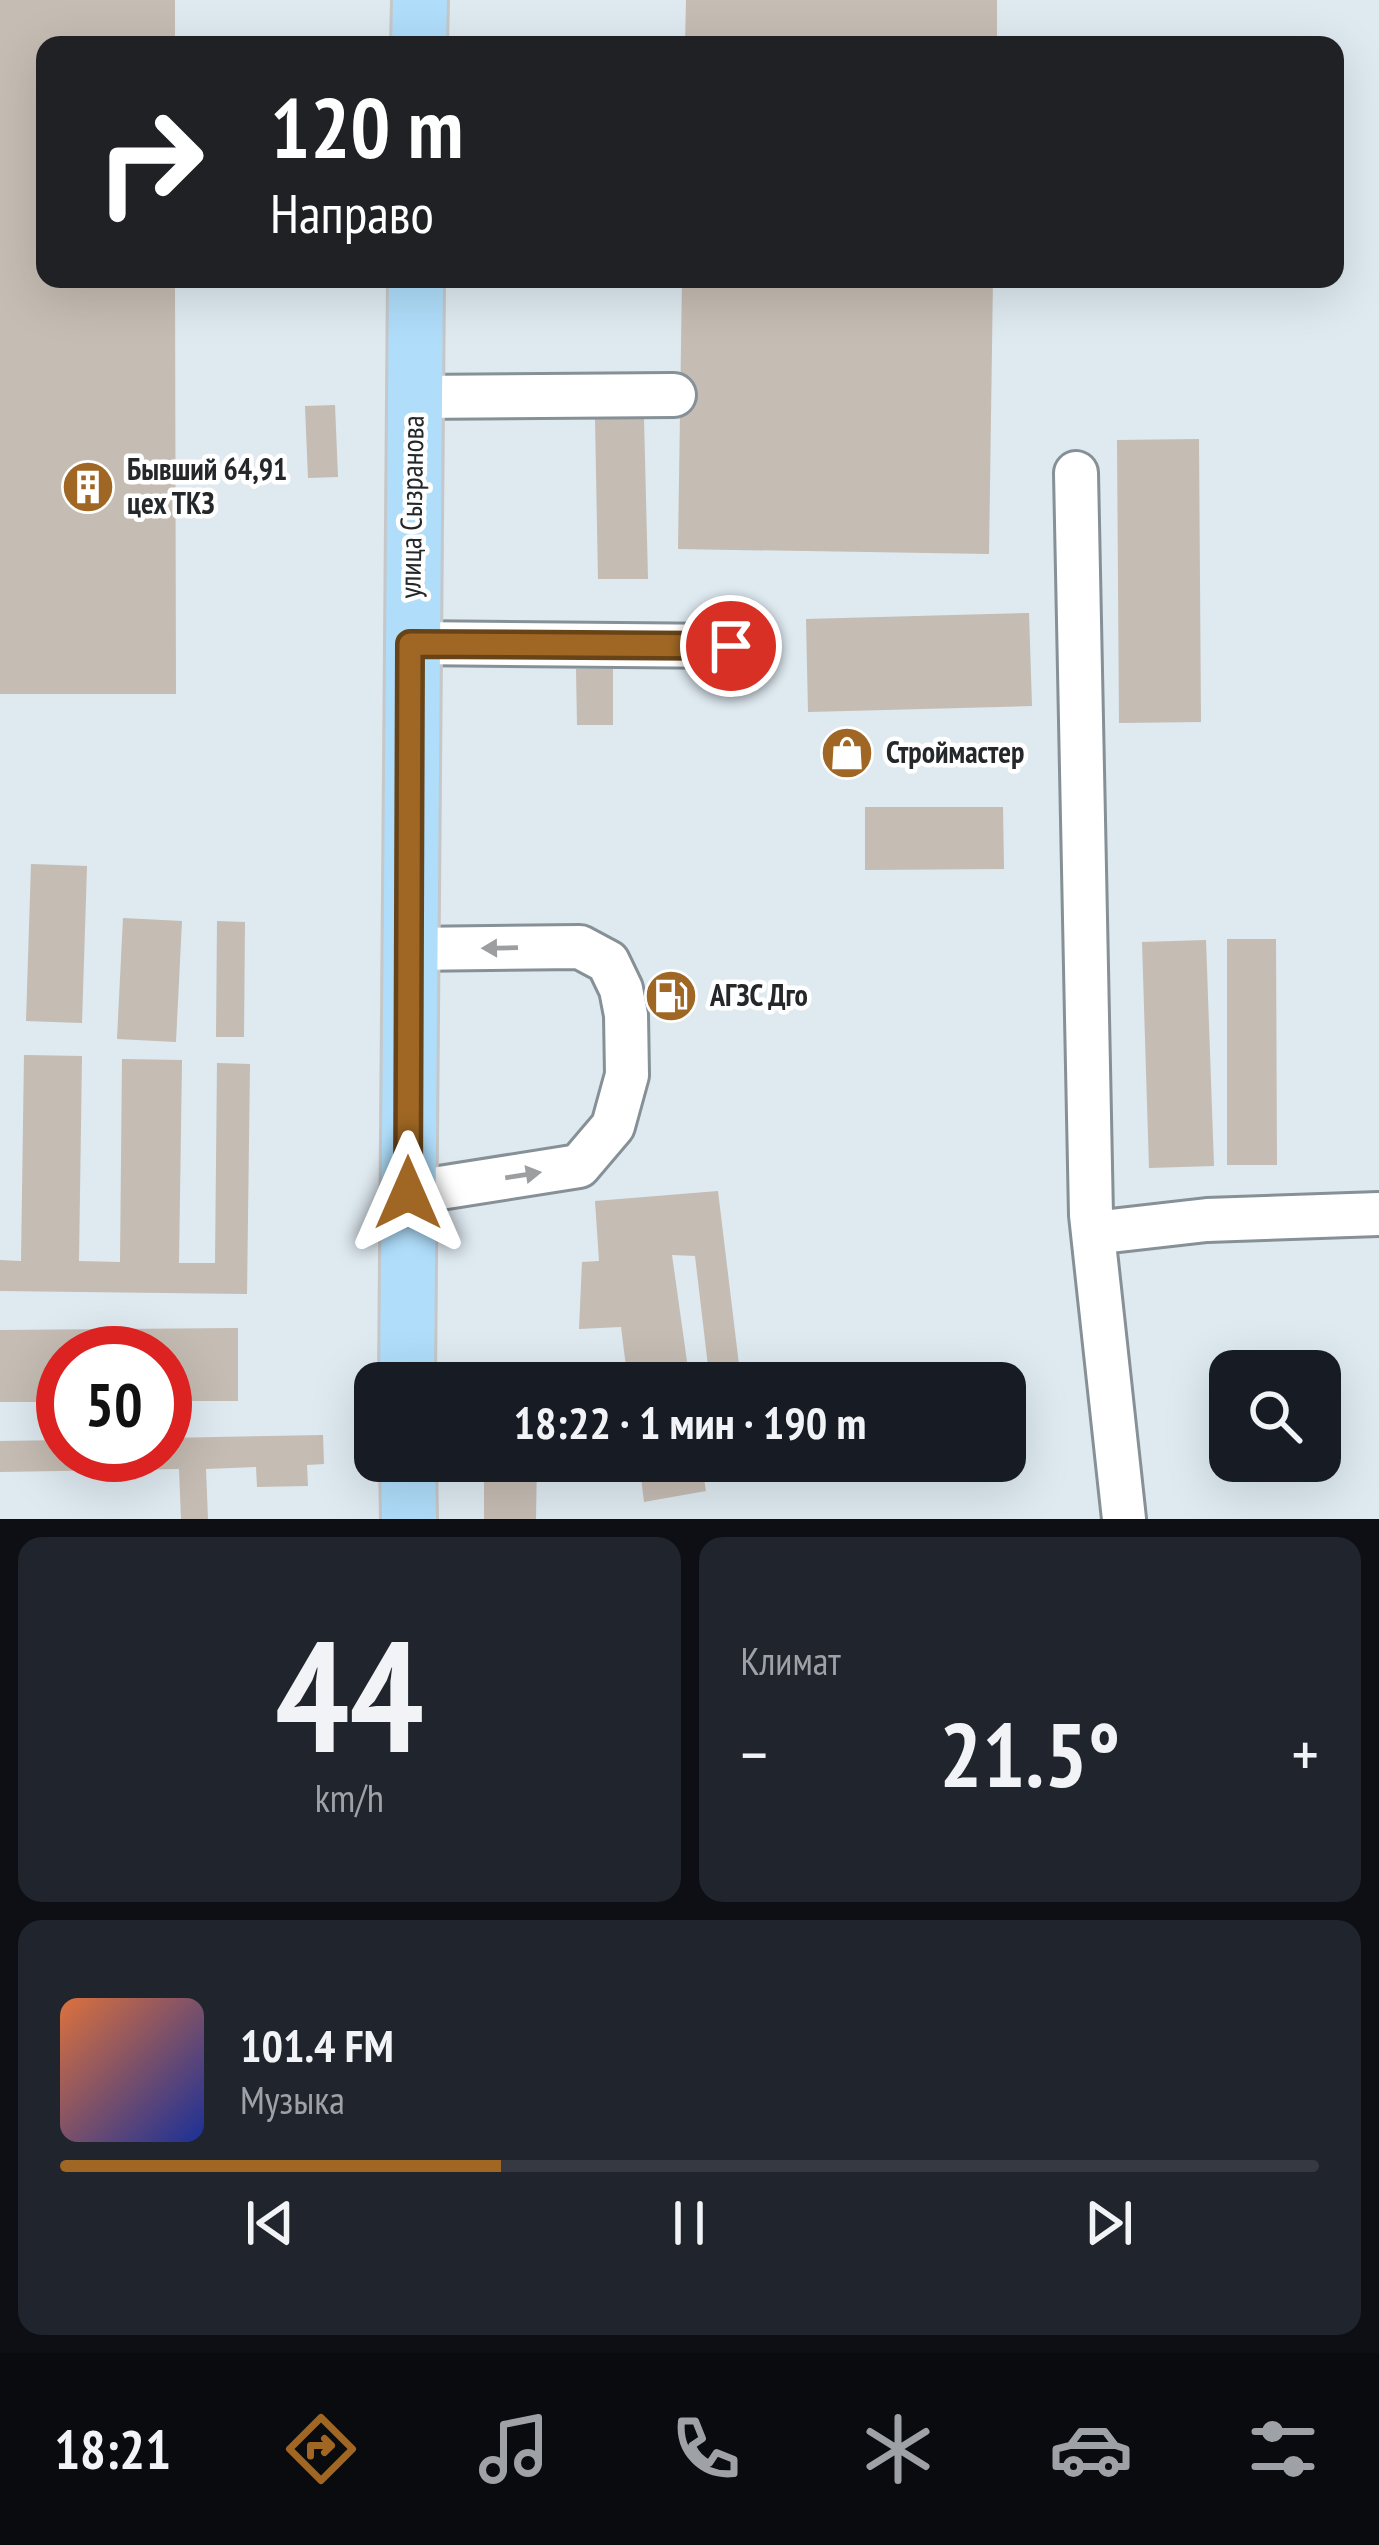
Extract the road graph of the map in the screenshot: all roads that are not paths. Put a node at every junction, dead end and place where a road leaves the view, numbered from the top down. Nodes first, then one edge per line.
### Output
1 (420, 0) edge
2 (419, 36) edge
3 (416, 288) edge
4 (674, 395) dead end
5 (414, 397) junction
6 (1076, 473) dead end
7 (410, 644) junction
8 (731, 646) dead end
9 (410, 949) junction
10 (408, 1193) junction
11 (1379, 1214) edge
12 (1093, 1233) junction
13 (407, 1362) edge
14 (408, 1482) edge
15 (409, 1519) edge
16 (1124, 1519) edge

1 - 2 main road
3 - 5 main road, улица Сызранова
4 - 5 lane
5 - 7 main road, улица Сызранова
6 - 12 lane
7 - 8 lane
7 - 9 main road, улица Сызранова
9 - 10 main road, улица Сызранова
10 -> 9 lane
10 - 13 main road, улица Сызранова
11 - 12 lane
12 - 16 lane
14 - 15 main road

